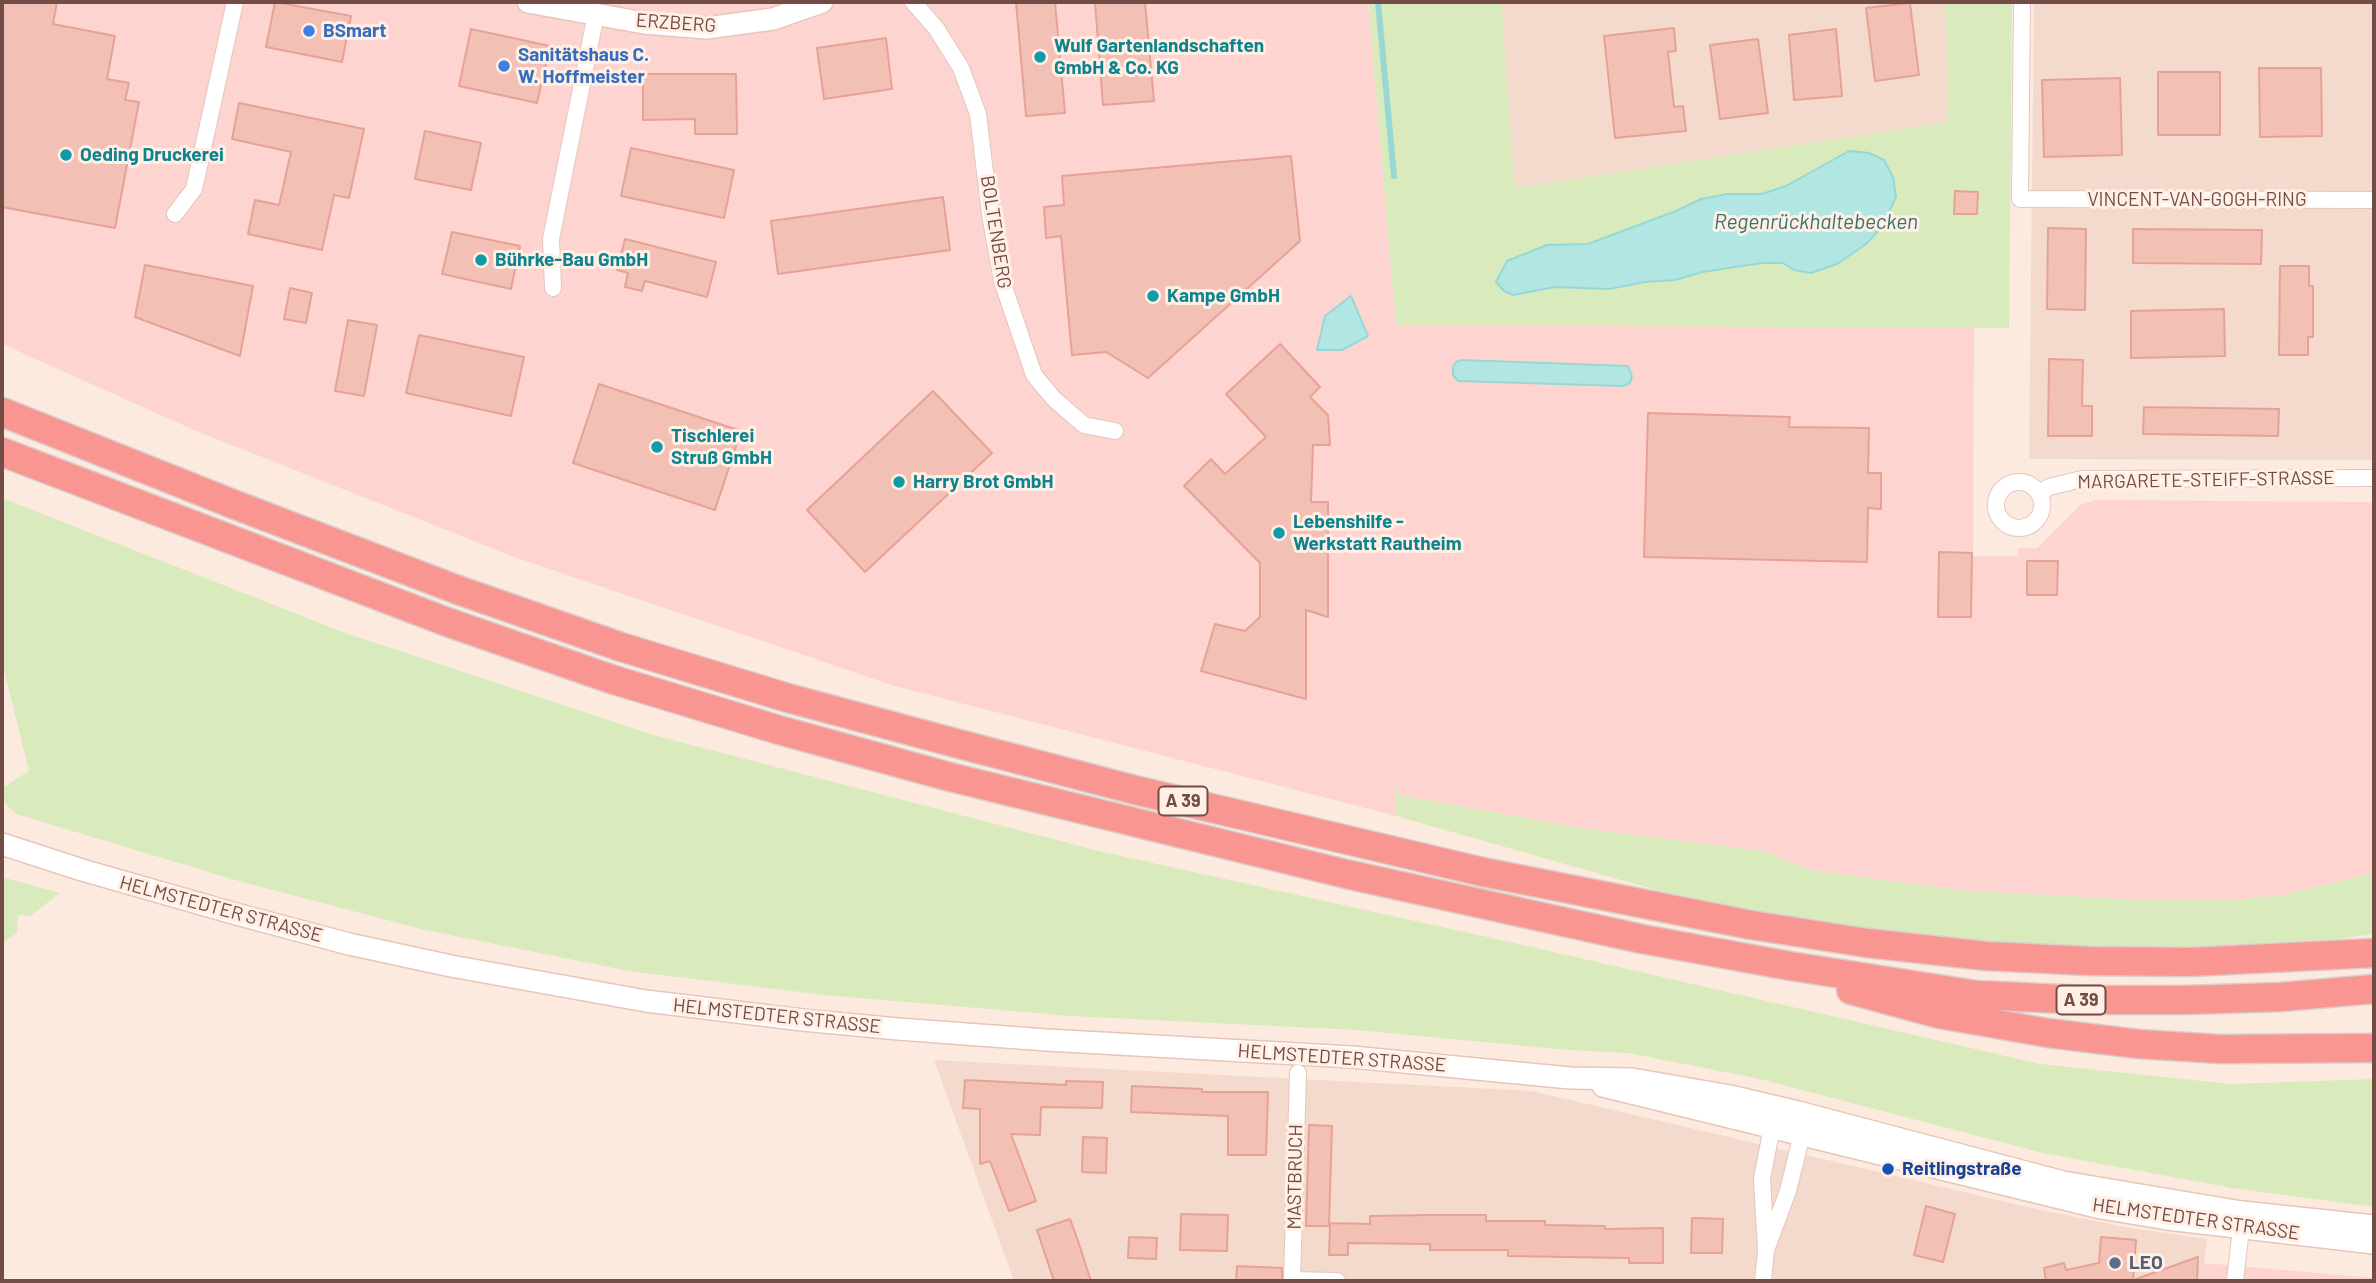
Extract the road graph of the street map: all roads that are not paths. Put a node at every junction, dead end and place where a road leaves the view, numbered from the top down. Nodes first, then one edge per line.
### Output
1 (235, 2) edge
2 (528, 2) edge
3 (822, 2) edge
4 (913, 2) edge
5 (2022, 2) edge
6 (596, 14) junction
7 (2374, 201) edge
8 (175, 214) dead end
9 (553, 288) dead end
10 (2, 412) edge
11 (1115, 431) dead end
12 (2, 452) edge
13 (2374, 478) edge
14 (2040, 493) dead end
15 (2, 844) edge
16 (2374, 953) edge
17 (1790, 966) junction
18 (2374, 989) edge
19 (2374, 1048) edge
20 (1298, 1073) dead end
21 (1570, 1078) junction
22 (1798, 1112) junction
23 (1772, 1127) junction
24 (1802, 1134) junction
25 (2374, 1226) edge
26 (2241, 1228) junction
27 (2374, 1243) edge
28 (1766, 1250) junction
29 (1292, 1281) edge
30 (1336, 1281) edge
31 (1763, 1281) edge
32 (2235, 1281) edge

1 - 8 street
2 - 6 street, ERZBERG
3 - 6 street, ERZBERG
4 - 11 street, BOLTENBERG
5 - 7 street, VINCENT-VAN-GOGH-RING
6 - 9 street
10 - 16 highway, A 39
12 - 17 highway, A 39
13 - 14 street, MARGARETE-STEIFF-STRASSE
15 - 21 street, HELMSTEDTER STRASSE
17 - 18 highway, A 39
17 - 19 highway
20 - 29 street, MASTBRUCH
21 - 22 street, HELMSTEDTER STRASSE
21 - 23 street, HELMSTEDTER STRASSE
22 - 23 street
22 - 24 street
22 - 25 street, HELMSTEDTER STRASSE
23 - 24 street, HELMSTEDTER STRASSE
23 - 28 street
24 - 26 street, HELMSTEDTER STRASSE
24 - 28 street
26 - 27 street, HELMSTEDTER STRASSE
26 - 32 street
28 - 31 street
29 - 30 street

